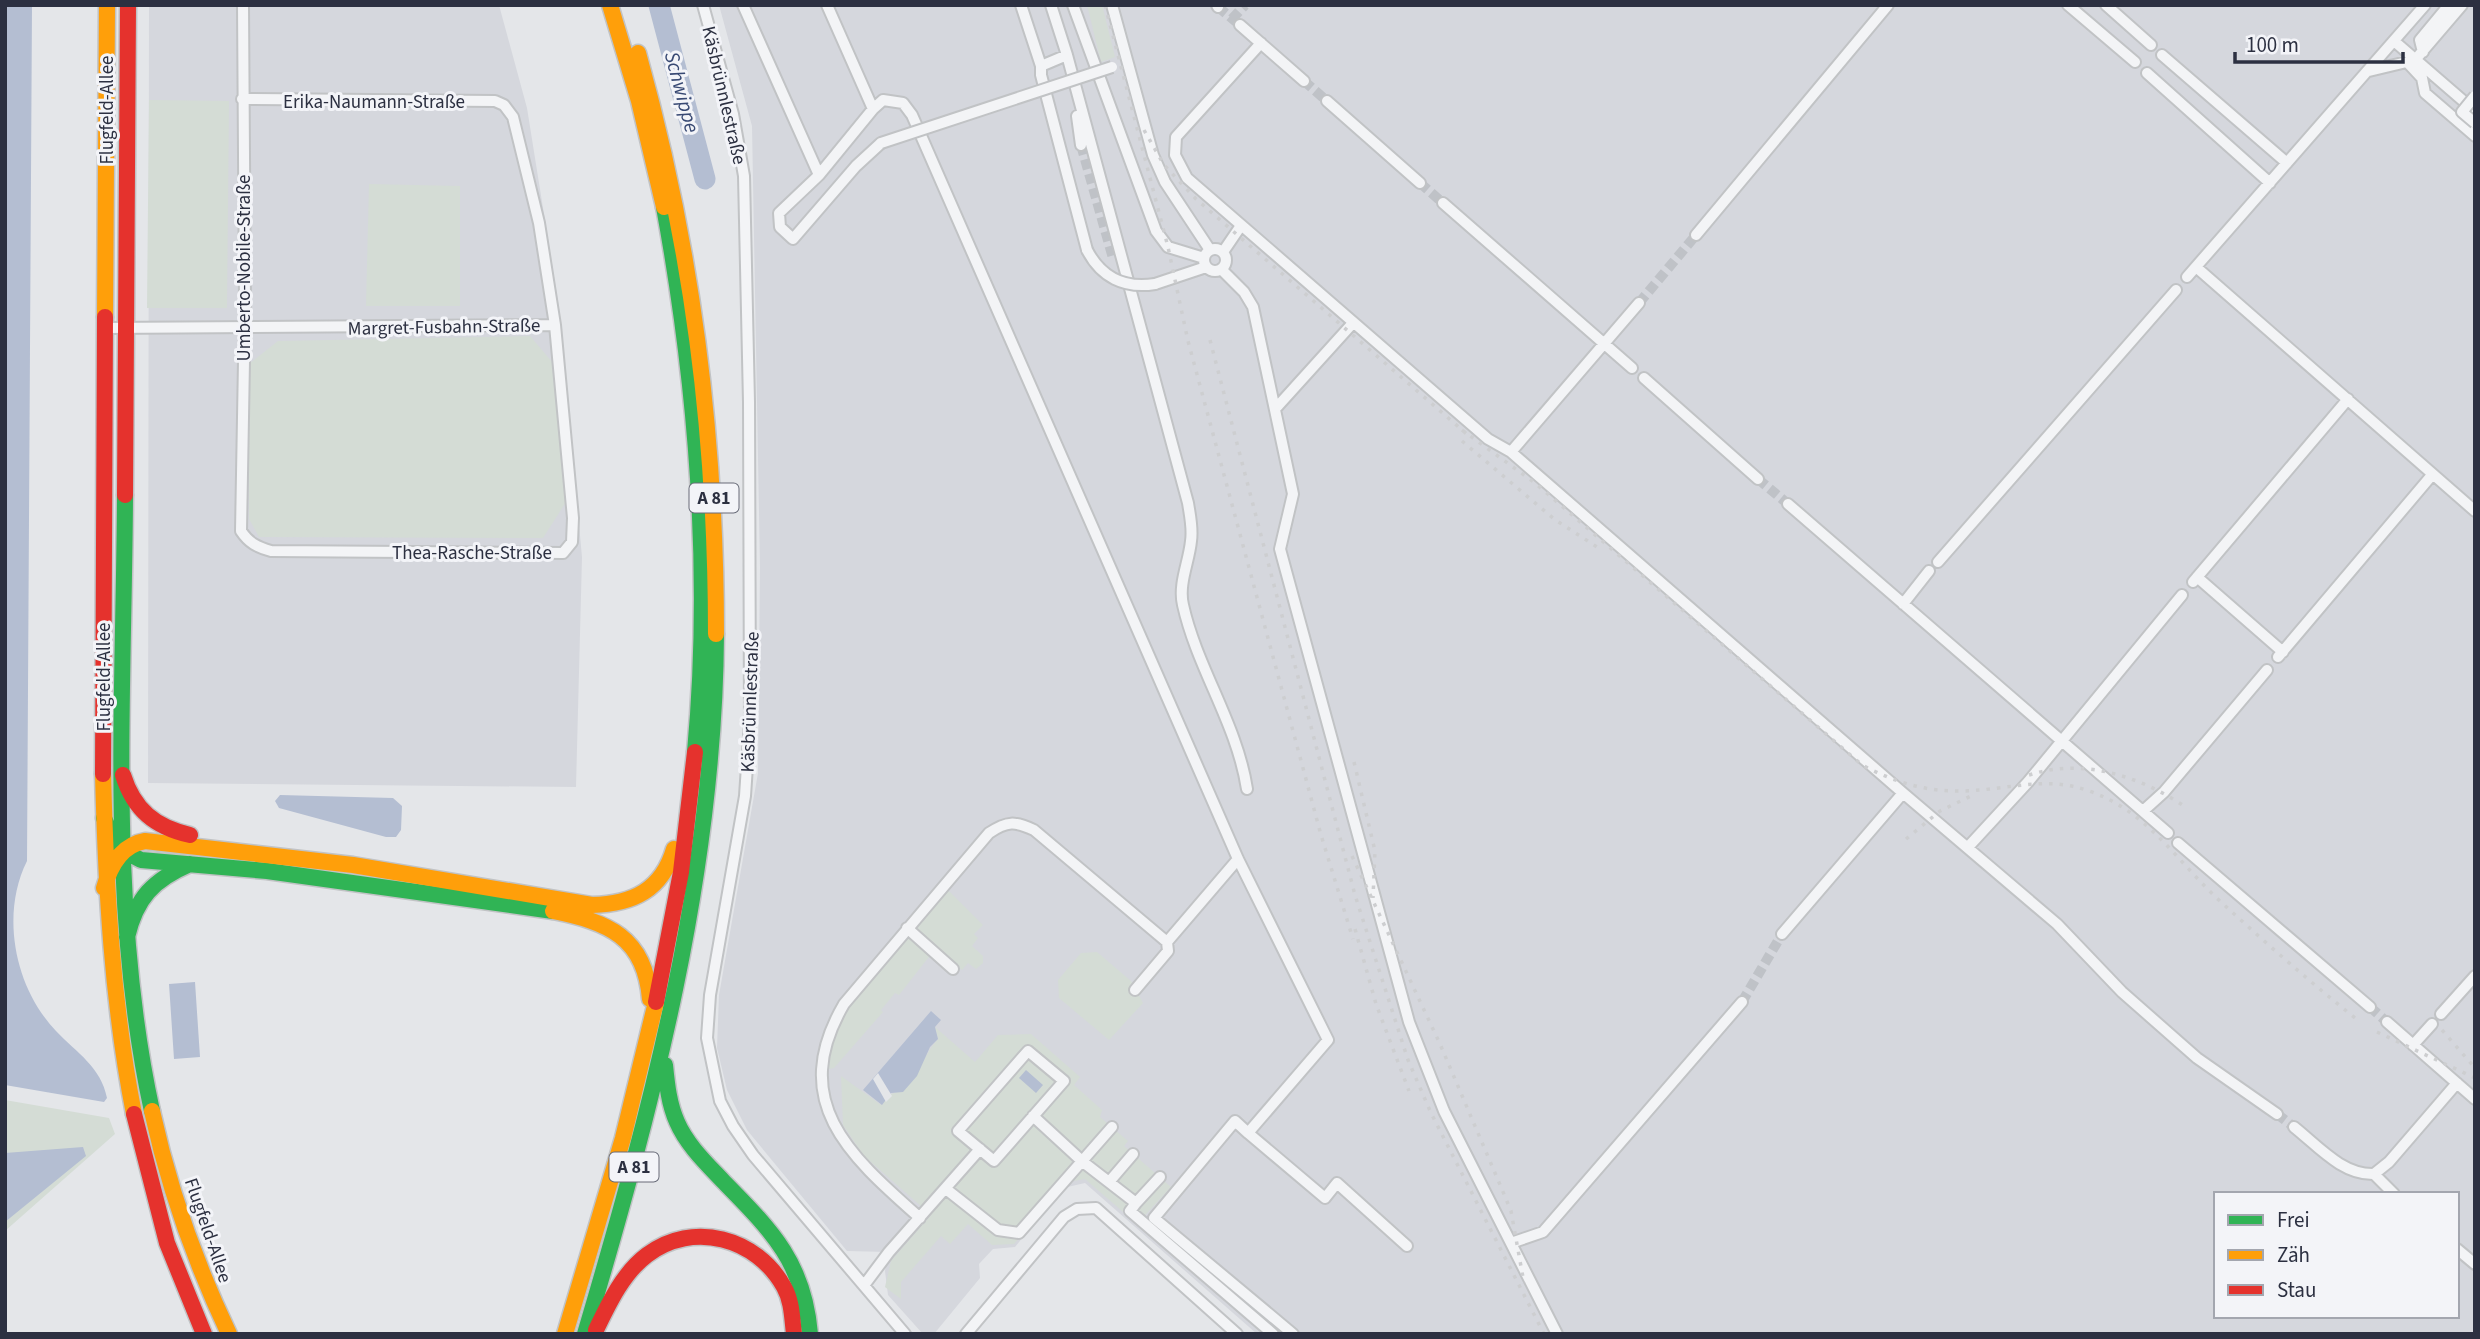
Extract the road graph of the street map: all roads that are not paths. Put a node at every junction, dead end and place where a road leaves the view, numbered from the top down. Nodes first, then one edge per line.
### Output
1 (107, 5) edge
2 (128, 5) edge
3 (243, 5) edge
4 (610, 5) edge
5 (624, 5) edge
6 (703, 5) edge
7 (743, 5) edge
8 (827, 5) edge
9 (1020, 5) edge
10 (1051, 5) edge
11 (1073, 5) edge
12 (1112, 5) edge
13 (1888, 5) edge
14 (2068, 5) edge
15 (2106, 5) edge
16 (2426, 5) edge
17 (2448, 5) edge
18 (2462, 5) edge
19 (1240, 25) tunnel mouth
20 (2394, 41) junction
21 (1261, 43) junction
22 (2151, 46) dead end
23 (1068, 55) junction
24 (2162, 55) dead end
25 (2416, 58) junction
26 (1127, 62) junction
27 (2135, 62) dead end
28 (1041, 66) junction
29 (2368, 71) junction
30 (2147, 73) dead end
31 (1304, 81) tunnel mouth
32 (1077, 96) junction
33 (2475, 96) edge
34 (242, 99) junction
35 (1326, 101) tunnel mouth
36 (504, 105) joint
37 (873, 109) junction
38 (2475, 111) edge
39 (2475, 124) edge
40 (2475, 136) edge
41 (1082, 145) tunnel mouth
42 (2287, 163) junction
43 (819, 175) junction
44 (1420, 183) tunnel mouth
45 (2270, 183) junction
46 (1443, 203) tunnel mouth
47 (1240, 227) junction
48 (1696, 235) tunnel mouth
49 (1223, 252) junction
50 (1207, 258) junction
51 (105, 261) junction
52 (125, 261) junction
53 (2196, 267) junction
54 (1221, 270) junction
55 (2187, 277) dead end
56 (2176, 290) dead end
57 (1639, 303) tunnel mouth
58 (1352, 324) junction
59 (555, 325) junction
60 (245, 326) junction
61 (105, 328) junction
62 (125, 328) junction
63 (1606, 344) junction
64 (1632, 368) dead end
65 (1644, 378) dead end
66 (125, 381) junction
67 (104, 382) junction
68 (2348, 399) junction
69 (1276, 408) junction
70 (1171, 446) junction
71 (1511, 452) junction
72 (1181, 454) dead end
73 (2432, 475) junction
74 (1758, 478) tunnel mouth
75 (1788, 504) tunnel mouth
76 (2475, 511) edge
77 (241, 531) joint
78 (1938, 562) dead end
79 (1929, 571) dead end
80 (2182, 595) dead end
81 (1903, 604) junction
82 (2267, 670) dead end
83 (698, 724) junction
84 (2061, 739) junction
85 (123, 775) junction
86 (1247, 789) dead end
87 (1903, 793) junction
88 (2143, 811) junction
89 (104, 818) junction
90 (2168, 833) dead end
91 (2178, 844) dead end
92 (1969, 846) junction
93 (123, 853) junction
94 (1238, 859) junction
95 (195, 862) junction
96 (353, 865) junction
97 (104, 888) junction
98 (907, 928) junction
99 (1782, 934) tunnel mouth
100 (127, 937) junction
101 (1167, 942) junction
102 (953, 969) dead end
103 (2475, 976) edge
104 (1135, 990) dead end
105 (671, 998) junction
106 (1742, 1002) tunnel mouth
107 (2370, 1007) tunnel mouth
108 (2441, 1014) dead end
109 (2387, 1022) tunnel mouth
110 (2432, 1024) dead end
111 (649, 1031) junction
112 (2413, 1045) junction
113 (2457, 1083) junction
114 (2475, 1099) edge
115 (2277, 1114) tunnel mouth
116 (1033, 1116) junction
117 (2294, 1127) tunnel mouth
118 (1112, 1128) dead end
119 (1248, 1133) junction
120 (980, 1149) junction
121 (1133, 1154) dead end
122 (1083, 1162) junction
123 (2374, 1174) junction
124 (1160, 1177) dead end
125 (1109, 1182) junction
126 (946, 1189) junction
127 (2392, 1192) edge
128 (1136, 1203) junction
129 (920, 1218) junction
130 (1124, 1233) junction
131 (1511, 1242) junction
132 (1116, 1243) dead end
133 (1407, 1246) dead end
134 (2459, 1251) edge
135 (2475, 1264) edge
136 (864, 1284) junction
137 (204, 1334) edge
138 (229, 1334) edge
139 (565, 1334) edge
140 (585, 1334) edge
141 (594, 1334) edge
142 (794, 1334) edge
143 (810, 1334) edge
144 (905, 1334) edge
145 (966, 1334) edge
146 (1237, 1334) edge
147 (1273, 1334) edge
148 (1293, 1334) edge
149 (1557, 1334) edge

1 - 51 main road, Flugfeld-Allee
2 - 52 main road, Flugfeld-Allee
3 - 34 street, Umberto-Nobile-Straße
4 - 83 main road, A 81
5 - 105 main road, A 81
6 - 136 street, Käsbrünnlestraße
7 - 43 street
8 - 37 street
9 - 28 street
10 - 23 street
11 - 50 street
12 - 26 street
13 - 48 street
14 - 27 street
15 - 22 street
16 - 20 street
17 - 25 street
18 - 25 street
19 - 21 street
20 - 25 street
20 - 29 street
21 - 31 street
21 - 47 street
23 - 28 street
23 - 32 street
24 - 42 street
25 - 29 street
25 - 38 street
25 - 40 street
26 - 43 street, bridge
26 - 50 street
28 - 50 street, bridge
29 - 42 street
30 - 45 street
32 - 41 street
32 - 70 street
33 - 39 street, bridge
34 - 36 street, Erika-Naumann-Straße
34 - 60 street, Umberto-Nobile-Straße
35 - 44 street
36 - 59 street, Margret-Fusbahn-Straße
37 - 43 street
37 - 94 street
42 - 45 street
45 - 53 street
46 - 63 street
47 - 49 street
47 - 58 street
49 - 50 street
49 - 54 street
50 - 54 street
51 - 52 main road
51 - 61 main road, Flugfeld-Allee
52 - 62 main road, Flugfeld-Allee
53 - 55 street
53 - 68 street
54 - 69 street
56 - 78 street
57 - 63 street
58 - 69 street
58 - 71 street
59 - 60 street, Margret-Fusbahn-Straße
59 - 77 street, Thea-Rasche-Straße
60 - 62 street, Margret-Fusbahn-Straße
60 - 77 street, Umberto-Nobile-Straße
61 - 62 street, Margret-Fusbahn-Straße
61 - 67 main road, Flugfeld-Allee
62 - 66 main road, Flugfeld-Allee
63 - 64 street
63 - 71 street
65 - 74 street
66 - 67 main road
66 - 85 main road, Flugfeld-Allee
67 - 89 main road, Flugfeld-Allee
68 - 73 street
68 - 73 street
69 - 131 street
70 - 72 street
70 - 86 street
71 - 87 street
73 - 76 street
75 - 81 street
79 - 81 street
80 - 84 street
81 - 84 street
82 - 88 street
83 - 96 main road
83 - 111 main road, A 81
84 - 88 street
84 - 92 street
85 - 93 main road, Flugfeld-Allee
85 - 96 main road
87 - 92 street
87 - 99 street
88 - 90 street
89 - 93 main road
89 - 97 main road, Flugfeld-Allee
91 - 107 street
92 - 115 street
93 - 95 main road
93 - 96 main road
93 - 97 main road
93 - 100 main road, Flugfeld-Allee
94 - 101 street
94 - 119 street
95 - 100 main road
95 - 111 main road
97 - 137 main road, Flugfeld-Allee
98 - 101 street
98 - 102 street
98 - 129 street
100 - 138 main road, Flugfeld-Allee
101 - 104 street
103 - 108 street
105 - 140 main road, A 81
105 - 143 main road
106 - 131 street
109 - 112 street
110 - 112 street
111 - 139 main road, A 81
112 - 113 street
113 - 114 street
113 - 123 street
116 - 120 street
116 - 120 street
116 - 122 street
117 - 123 street
118 - 122 street
119 - 133 street
119 - 148 street
120 - 126 street
121 - 125 street
122 - 125 street
122 - 126 street
123 - 127 street
124 - 128 street
125 - 128 street
126 - 129 street
128 - 147 street
129 - 136 street
130 - 132 street
130 - 145 street
130 - 146 street
131 - 149 street
134 - 135 street
136 - 144 street, Käsbrünnlestraße
141 - 142 main road

